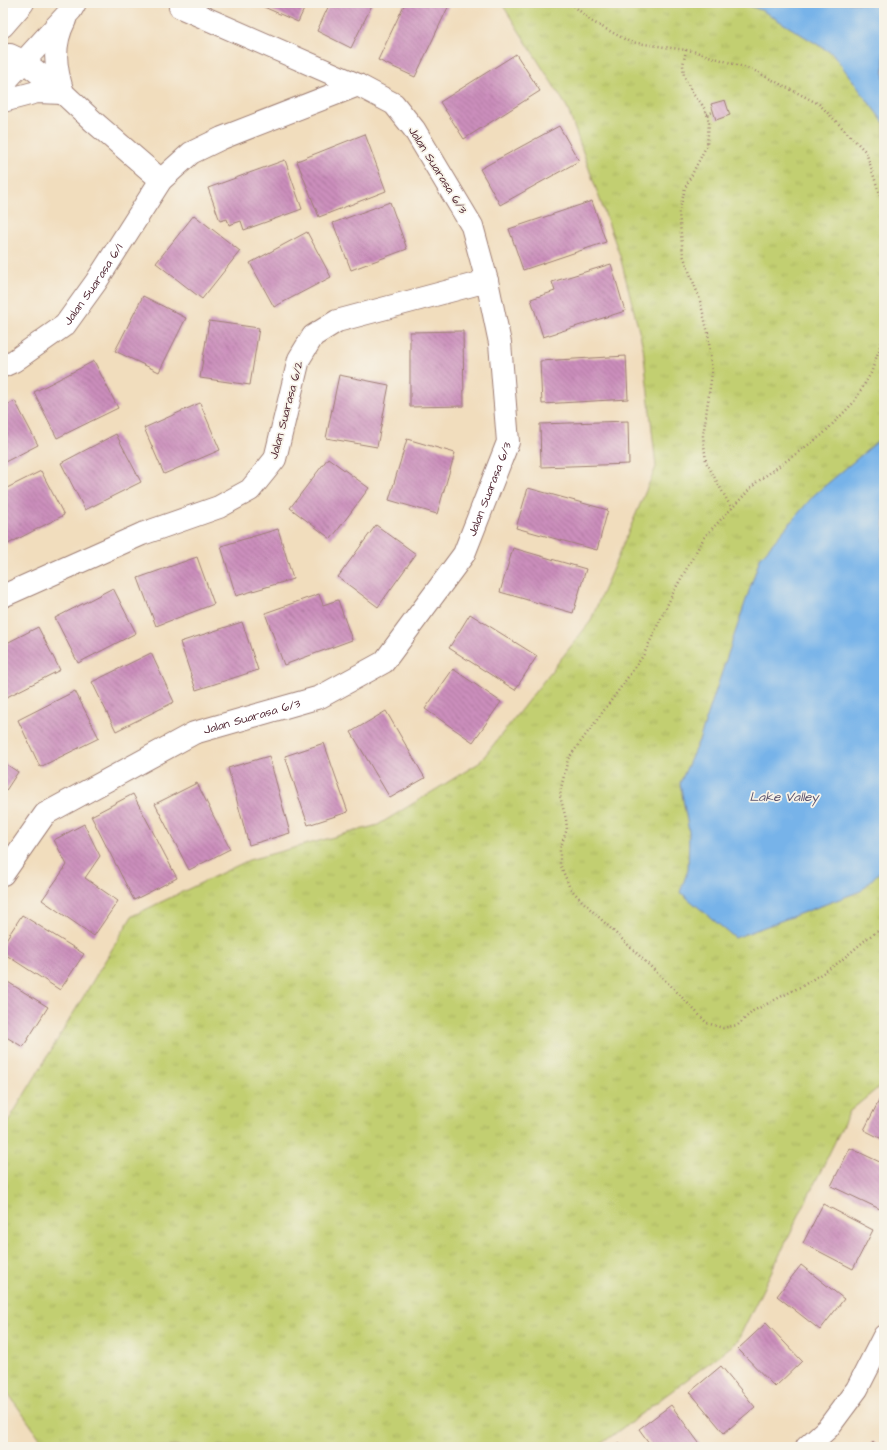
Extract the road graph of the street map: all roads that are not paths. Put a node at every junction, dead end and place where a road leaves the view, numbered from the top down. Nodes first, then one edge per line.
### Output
1 (23, 3) edge
2 (73, 6) edge
3 (180, 8) dead end
4 (3, 26) edge
5 (3, 56) edge
6 (25, 62) junction
7 (3, 84) edge
8 (358, 85) junction
9 (63, 93) junction
10 (3, 101) edge
11 (161, 180) junction
12 (487, 281) junction
13 (3, 366) edge
14 (3, 596) edge
15 (3, 874) edge
16 (884, 1336) edge
17 (807, 1447) edge

1 - 4 street
2 - 6 street
2 - 9 street
3 - 8 street, Jalan Suarasa 6/3
5 - 6 street
6 - 7 street
6 - 9 street
8 - 11 street, Jalan Suarasa 6/1
8 - 12 street, Jalan Suarasa 6/3
9 - 10 street
9 - 11 street
11 - 13 street, Jalan Suarasa 6/1
12 - 14 street, Jalan Suarasa 6/2
12 - 15 street, Jalan Suarasa 6/3
16 - 17 street

